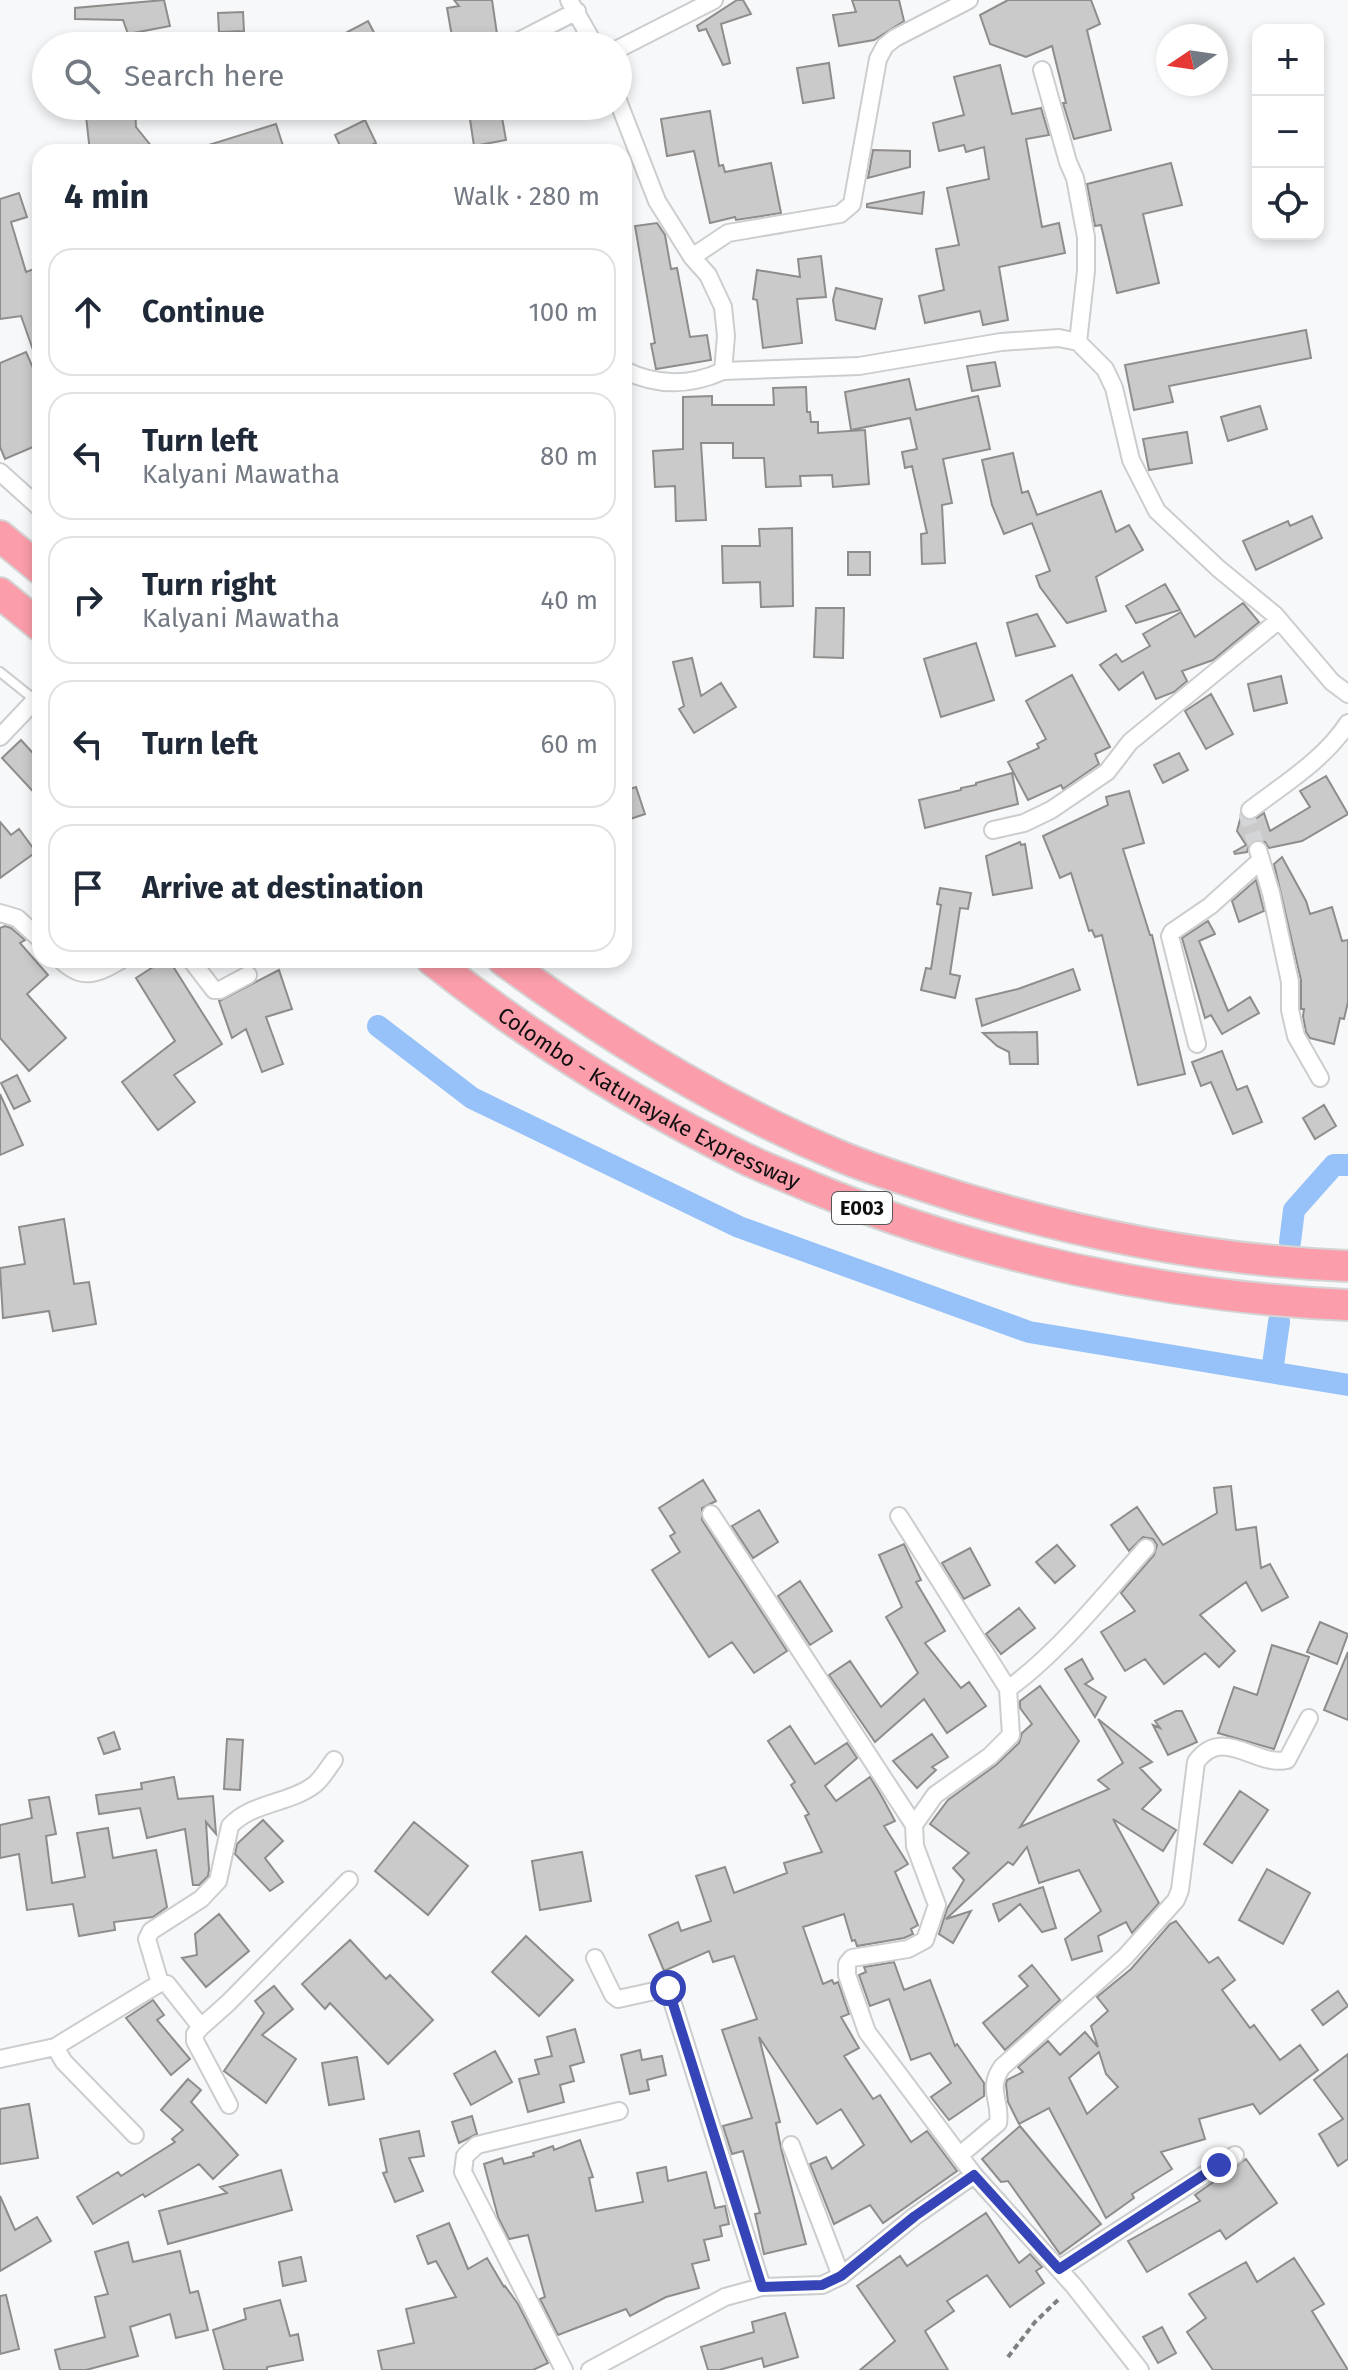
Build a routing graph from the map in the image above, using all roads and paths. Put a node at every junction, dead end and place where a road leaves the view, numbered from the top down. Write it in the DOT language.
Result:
graph roads {
  1 [pos="714,0"];
  2 [pos="969,0"];
  3 [pos="573,6"];
  4 [pos="531,32"];
  5 [pos="587,32"];
  6 [pos="632,42"];
  7 [pos="1042,70"];
  8 [pos="625,120"];
  9 [pos="692,257"];
  10 [pos="1078,342"];
  11 [pos="723,371"];
  12 [pos="632,374"];
  13 [pos="0,472"];
  14 [pos="32,501"];
  15 [pos="0,536"];
  16 [pos="32,562"];
  17 [pos="0,593"];
  18 [pos="32,619"];
  19 [pos="1278,621"];
  20 [pos="0,672"];
  21 [pos="32,694"];
  22 [pos="1348,694"];
  23 [pos="32,702"];
  24 [pos="1348,723"];
  25 [pos="0,737"];
  26 [pos="1250,810"];
  27 [pos="993,830"];
  28 [pos="0,913"];
  29 [pos="32,932"];
  30 [pos="75,968"];
  31 [pos="108,968"];
  32 [pos="197,968"];
  33 [pos="443,968"];
  34 [pos="515,968"];
  35 [pos="248,975"];
  36 [pos="1197,1044"];
  37 [pos="1320,1078"];
  38 [pos="1348,1266"];
  39 [pos="1348,1305"];
  40 [pos="711,1514"];
  41 [pos="899,1516"];
  42 [pos="1146,1548"];
  43 [pos="1008,1689"];
  44 [pos="1309,1718"];
  45 [pos="334,1760"];
  46 [pos="914,1825"];
  47 [pos="349,1880"];
  48 [pos="595,1958"];
  49 [pos="160,1983"];
  50 [pos="201,2027"];
  51 [pos="55,2047"];
  52 [pos="0,2059"];
  53 [pos="229,2105"];
  54 [pos="619,2111"];
  55 [pos="135,2135"];
  56 [pos="791,2145"];
  57 [pos="960,2155"];
  58 [pos="1235,2155"];
  59 [pos="974,2175"];
  60 [pos="1059,2269"];
  61 [pos="841,2276"];
  62 [pos="1074,2286"];
  63 [pos="762,2287"];
  64 [pos="1008,2357"];
  65 [pos="564,2370"];
  66 [pos="590,2370"];
  67 [pos="1140,2370"];
  1 -- 6 [label="street"];
  2 -- 9 [label="street"];
  3 -- 4 [label="street"];
  3 -- 5 [label="street"];
  7 -- 10 [label="street"];
  8 -- 9 [label="street"];
  9 -- 11 [label="street"];
  10 -- 11 [label="street"];
  10 -- 19 [label="street"];
  11 -- 12 [label="street"];
  13 -- 14 [label="street"];
  15 -- 16 [label="highway"];
  17 -- 18 [label="highway"];
  19 -- 22 [label="street"];
  19 -- 27 [label="street"];
  20 -- 21 [label="lane"];
  23 -- 25 [label="street"];
  24 -- 26 [label="street"];
  28 -- 29 [label="street"];
  30 -- 31 [label="street"];
  32 -- 35 [label="street"];
  33 -- 39 [label="highway, Colombo - Katunayake Expressway / E003"];
  34 -- 38 [label="highway, Colombo - Katunayake Expressway / E003"];
  36 -- 37 [label="street"];
  40 -- 46 [label="street"];
  41 -- 43 [label="street"];
  42 -- 43 [label="street"];
  43 -- 46 [label="street"];
  44 -- 57 [label="street"];
  45 -- 49 [label="street"];
  46 -- 57 [label="street"];
  47 -- 50 [label="street"];
  48 -- 63 [label="street"];
  49 -- 50 [label="street"];
  49 -- 51 [label="street"];
  50 -- 53 [label="street"];
  51 -- 52 [label="street"];
  51 -- 55 [label="street"];
  54 -- 65 [label="street"];
  56 -- 61 [label="street"];
  57 -- 59 [label="street"];
  58 -- 60 [label="street"];
  59 -- 60 [label="street"];
  59 -- 61 [label="street"];
  60 -- 62 [label="street"];
  61 -- 63 [label="street"];
  62 -- 64 [label="path"];
  62 -- 67 [label="street"];
  63 -- 66 [label="street"];
}
